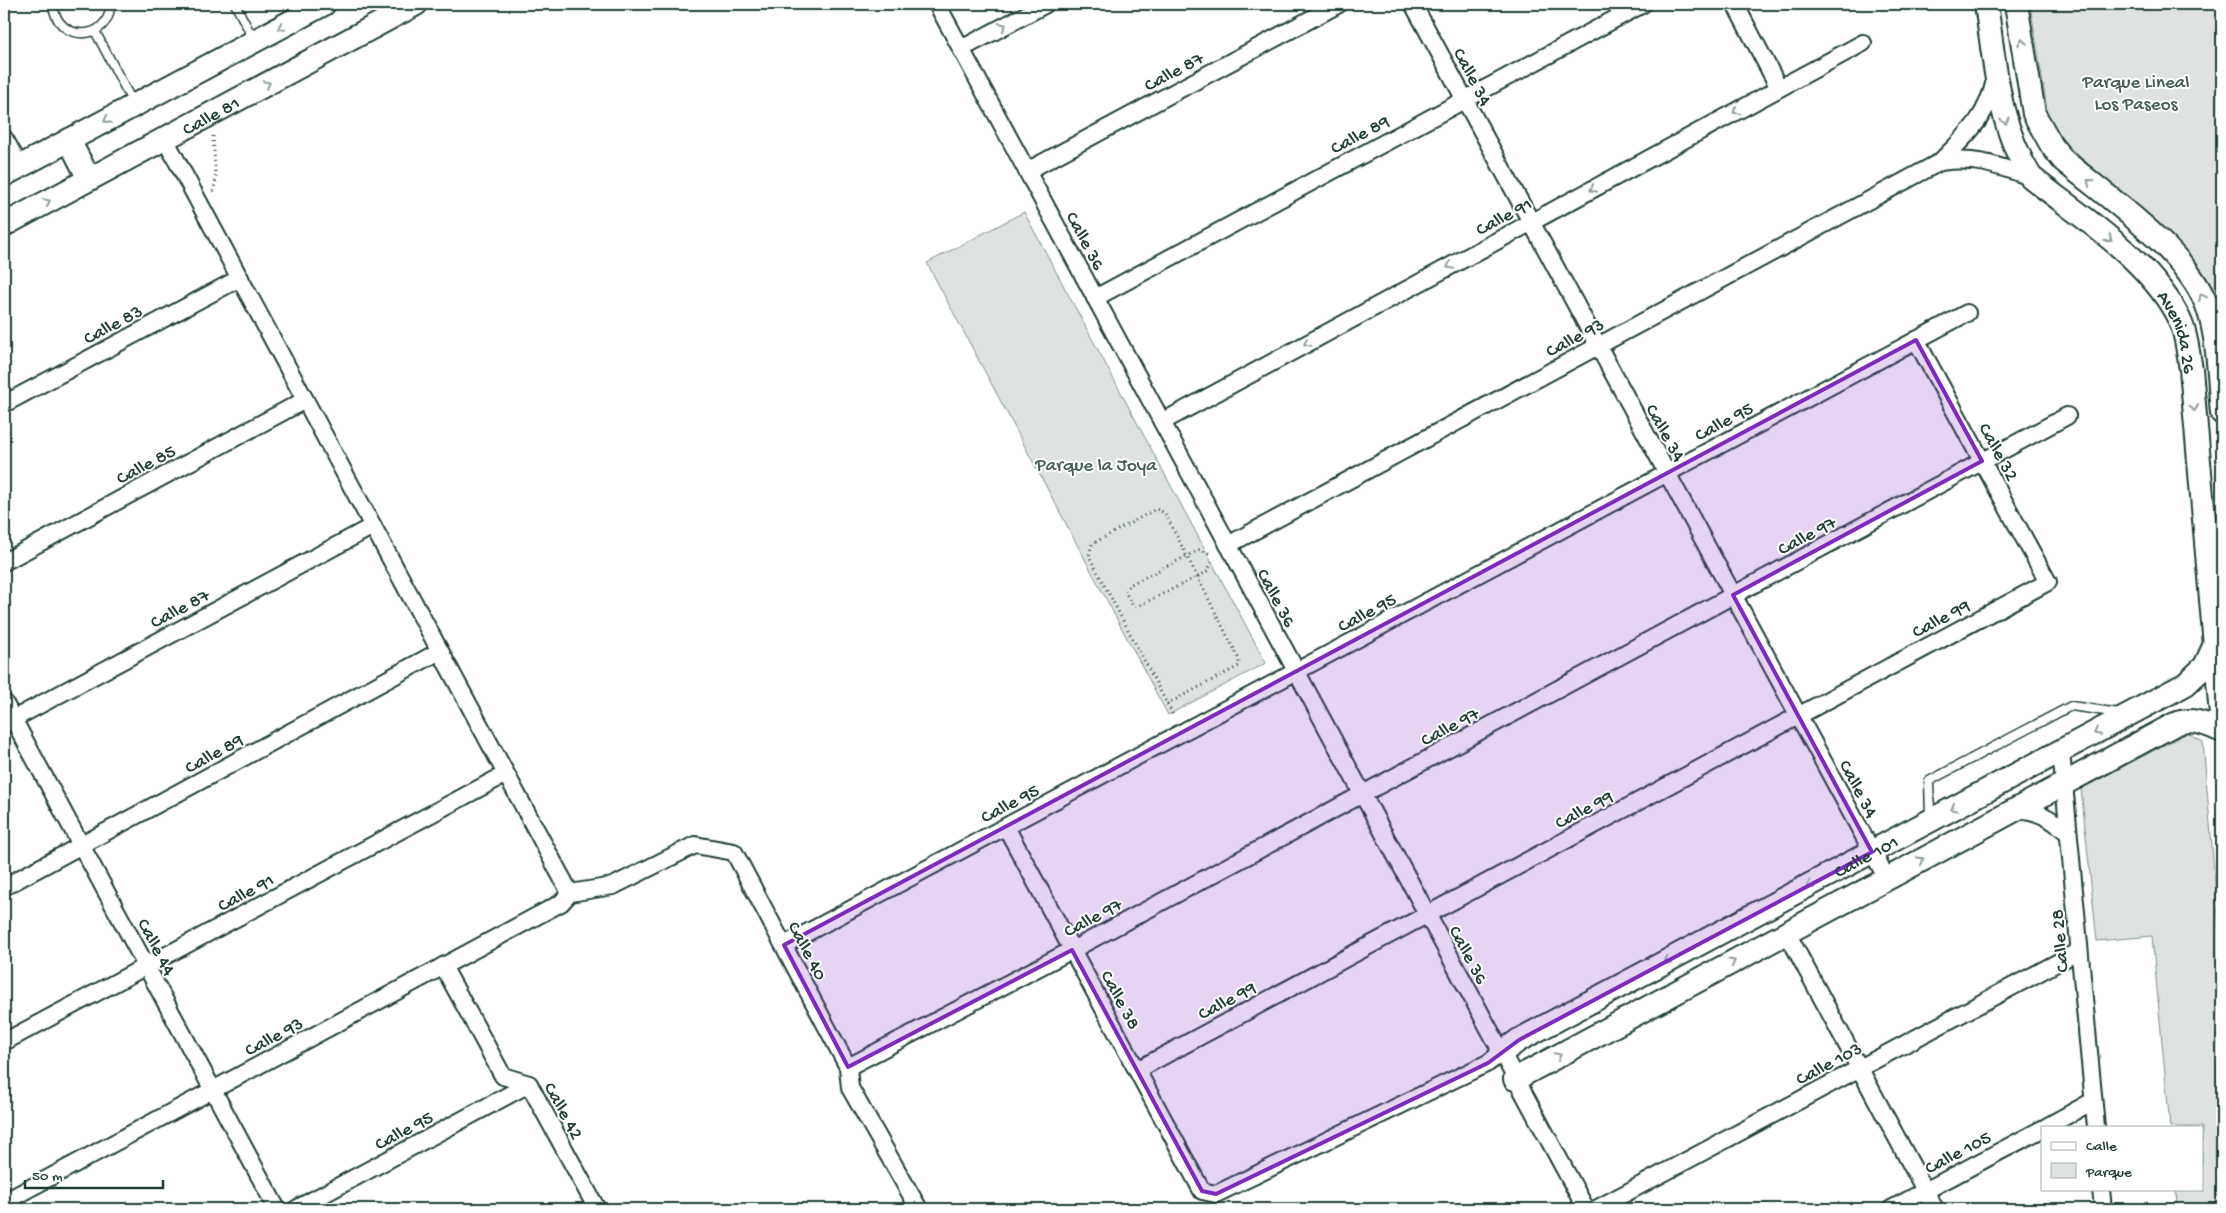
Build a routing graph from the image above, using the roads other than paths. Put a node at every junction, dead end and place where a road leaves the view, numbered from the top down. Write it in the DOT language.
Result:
graph roads {
  1 [pos="53,4"];
  2 [pos="110,4"];
  3 [pos="236,4"];
  4 [pos="324,4"];
  5 [pos="416,4"];
  6 [pos="937,4"];
  7 [pos="1046,4"];
  8 [pos="1339,4"];
  9 [pos="1413,4"];
  10 [pos="1643,4"];
  11 [pos="1735,4"];
  12 [pos="1986,4"];
  13 [pos="2016,4"];
  14 [pos="95,31"];
  15 [pos="255,41"];
  16 [pos="1863,43"];
  17 [pos="961,49"];
  18 [pos="1996,74"];
  19 [pos="1779,88"];
  20 [pos="1464,99"];
  21 [pos="134,105"];
  22 [pos="4,138"];
  23 [pos="165,139"];
  24 [pos="69,140"];
  25 [pos="1940,162"];
  26 [pos="12,171"];
  27 [pos="1027,172"];
  28 [pos="2031,177"];
  29 [pos="89,179"];
  30 [pos="1531,222"];
  31 [pos="4,225"];
  32 [pos="240,278"];
  33 [pos="1095,298"];
  34 [pos="1967,313"];
  35 [pos="1916,340"];
  36 [pos="1598,346"];
  37 [pos="305,400"];
  38 [pos="4,404"];
  39 [pos="2222,413"];
  40 [pos="2067,416"];
  41 [pos="1162,422"];
  42 [pos="1982,461"];
  43 [pos="1667,473"];
  44 [pos="373,526"];
  45 [pos="1228,545"];
  46 [pos="4,562"];
  47 [pos="2048,582"];
  48 [pos="1733,595"];
  49 [pos="2215,644"];
  50 [pos="440,651"];
  51 [pos="1296,672"];
  52 [pos="4,702"];
  53 [pos="2130,714"];
  54 [pos="1798,715"];
  55 [pos="8,721"];
  56 [pos="2222,728"];
  57 [pos="2222,732"];
  58 [pos="2061,751"];
  59 [pos="506,774"];
  60 [pos="2064,783"];
  61 [pos="1362,794"];
  62 [pos="2013,810"];
  63 [pos="1930,820"];
  64 [pos="1006,827"];
  65 [pos="2068,833"];
  66 [pos="81,846"];
  67 [pos="734,852"];
  68 [pos="1872,852"];
  69 [pos="1887,879"];
  70 [pos="4,887"];
  71 [pos="565,898"];
  72 [pos="1427,914"];
  73 [pos="1787,932"];
  74 [pos="784,945"];
  75 [pos="1072,950"];
  76 [pos="2079,951"];
  77 [pos="146,966"];
  78 [pos="443,966"];
  79 [pos="4,1042"];
  80 [pos="1502,1054"];
  81 [pos="848,1067"];
  82 [pos="1860,1068"];
  83 [pos="1137,1070"];
  84 [pos="1515,1079"];
  85 [pos="529,1084"];
  86 [pos="213,1090"];
  87 [pos="2093,1102"];
  88 [pos="2048,1126"];
  89 [pos="2096,1126"];
  90 [pos="2041,1130"];
  91 [pos="2102,1190"];
  92 [pos="1925,1191"];
  93 [pos="4,1202"];
  94 [pos="593,1208"];
  95 [pos="277,1209"];
  96 [pos="296,1209"];
  97 [pos="919,1209"];
  98 [pos="1586,1209"];
  99 [pos="1596,1209"];
  100 [pos="1891,1209"];
  101 [pos="1935,1209"];
  102 [pos="2103,1209"];
  1 -- 14 [label="lane"];
  2 -- 14 [label="lane"];
  3 -- 15 [label="lane"];
  4 -- 15 [label="street, one-way"];
  23 -- 5 [label="street, Calle 81, one-way"];
  6 -- 17 [label="street, Calle 36"];
  17 -- 7 [label="street, one-way"];
  8 -- 27 [label="street, Calle 87"];
  9 -- 20 [label="street, Calle 34"];
  10 -- 20 [label="street, Calle 89"];
  11 -- 19 [label="street"];
  12 -- 18 [label="street, Avenida 26"];
  39 -- 13 [label="street, Avenida 26, one-way"];
  14 -- 21 [label="lane"];
  15 -- 21 [label="street"];
  16 -- 19 [label="street, Calle 91"];
  17 -- 27 [label="street, Calle 36"];
  18 -- 25 [label="street, Calle 93"];
  18 -- 28 [label="street, Avenida 26, one-way"];
  19 -- 30 [label="street, Calle 91, one-way"];
  20 -- 30 [label="street, Calle 34"];
  20 -- 33 [label="street, Calle 89"];
  21 -- 24 [label="street, one-way"];
  22 -- 26 [label="street"];
  23 -- 29 [label="street, Calle 81"];
  23 -- 32 [label="street"];
  24 -- 26 [label="street"];
  24 -- 29 [label="street"];
  25 -- 28 [label="street, Calle 93"];
  25 -- 36 [label="street, Calle 93"];
  27 -- 33 [label="street, Calle 36"];
  28 -- 49 [label="street, Avenida 26, one-way"];
  31 -- 29 [label="street, Calle 81, one-way"];
  30 -- 36 [label="street, Calle 34"];
  30 -- 41 [label="street, Calle 91, one-way"];
  32 -- 37 [label="street"];
  32 -- 38 [label="street, Calle 83"];
  33 -- 41 [label="street, Calle 36"];
  34 -- 35 [label="street, Calle 95"];
  35 -- 42 [label="street, Calle 32"];
  35 -- 43 [label="street, Calle 95"];
  36 -- 43 [label="street, Calle 34"];
  36 -- 45 [label="street, Calle 93"];
  37 -- 44 [label="street"];
  37 -- 46 [label="street, Calle 85"];
  40 -- 42 [label="street, Calle 97"];
  41 -- 45 [label="street, Calle 36"];
  42 -- 47 [label="street, Calle 32"];
  42 -- 48 [label="street, Calle 97"];
  43 -- 48 [label="street, Calle 34"];
  43 -- 51 [label="street, Calle 95"];
  44 -- 50 [label="street"];
  44 -- 55 [label="street, Calle 87"];
  45 -- 51 [label="street, Calle 36"];
  47 -- 54 [label="street, Calle 99"];
  48 -- 54 [label="street, Calle 34"];
  48 -- 61 [label="street, Calle 97"];
  49 -- 53 [label="street, Calle 101"];
  49 -- 56 [label="street, Avenida 26"];
  50 -- 59 [label="street"];
  50 -- 66 [label="street, Calle 89"];
  51 -- 61 [label="street, Calle 36"];
  51 -- 64 [label="street, Calle 95"];
  52 -- 55 [label="street, Calle 44"];
  53 -- 58 [label="street, Calle 101, one-way"];
  53 -- 63 [label="lane"];
  54 -- 68 [label="street, Calle 34"];
  54 -- 72 [label="street, Calle 99"];
  55 -- 66 [label="street, Calle 44"];
  57 -- 60 [label="street, Calle 101"];
  58 -- 60 [label="street, Calle 28"];
  58 -- 63 [label="street, Calle 101, one-way"];
  59 -- 71 [label="street"];
  59 -- 77 [label="street, Calle 91"];
  60 -- 62 [label="street, Calle 101"];
  60 -- 65 [label="street, Calle 28"];
  61 -- 72 [label="street, Calle 36"];
  61 -- 75 [label="street, Calle 97"];
  62 -- 65 [label="street"];
  69 -- 62 [label="street, Calle 101, one-way"];
  63 -- 68 [label="street, Calle 101"];
  64 -- 74 [label="street, Calle 95"];
  64 -- 75 [label="street, Calle 38"];
  65 -- 76 [label="street, Calle 28"];
  66 -- 70 [label="street, Calle 89"];
  66 -- 77 [label="street, Calle 44"];
  67 -- 71 [label="street, Calle 93"];
  67 -- 74 [label="street, Calle 40"];
  68 -- 69 [label="street, Calle 34"];
  68 -- 80 [label="street, Calle 101, one-way"];
  69 -- 73 [label="street, Calle 101"];
  71 -- 78 [label="street, Calle 93"];
  72 -- 80 [label="street, Calle 36"];
  72 -- 83 [label="street, Calle 99"];
  73 -- 82 [label="street"];
  84 -- 73 [label="street, Calle 101, one-way"];
  74 -- 81 [label="street, Calle 40"];
  75 -- 81 [label="street, Calle 97"];
  75 -- 83 [label="street, Calle 38"];
  76 -- 82 [label="street, Calle 103"];
  76 -- 87 [label="street, Calle 28"];
  77 -- 79 [label="street, Calle 91"];
  77 -- 86 [label="street, Calle 44"];
  78 -- 85 [label="street, Calle 42"];
  78 -- 86 [label="street, Calle 93"];
  80 -- 83 [label="street, Calle 38"];
  80 -- 84 [label="street, Calle 36"];
  81 -- 97 [label="street, Calle 40"];
  82 -- 92 [label="street"];
  82 -- 99 [label="street, Calle 103"];
  84 -- 98 [label="street, Calle 36"];
  85 -- 94 [label="street, Calle 42"];
  85 -- 96 [label="street, Calle 95"];
  86 -- 93 [label="street, Calle 93"];
  86 -- 95 [label="street, Calle 44"];
  87 -- 88 [label="street"];
  87 -- 89 [label="street, Calle 28"];
  90 -- 92 [label="street, Calle 105"];
  91 -- 102 [label="street"];
  92 -- 100 [label="street, Calle 105"];
  92 -- 101 [label="street"];
}
